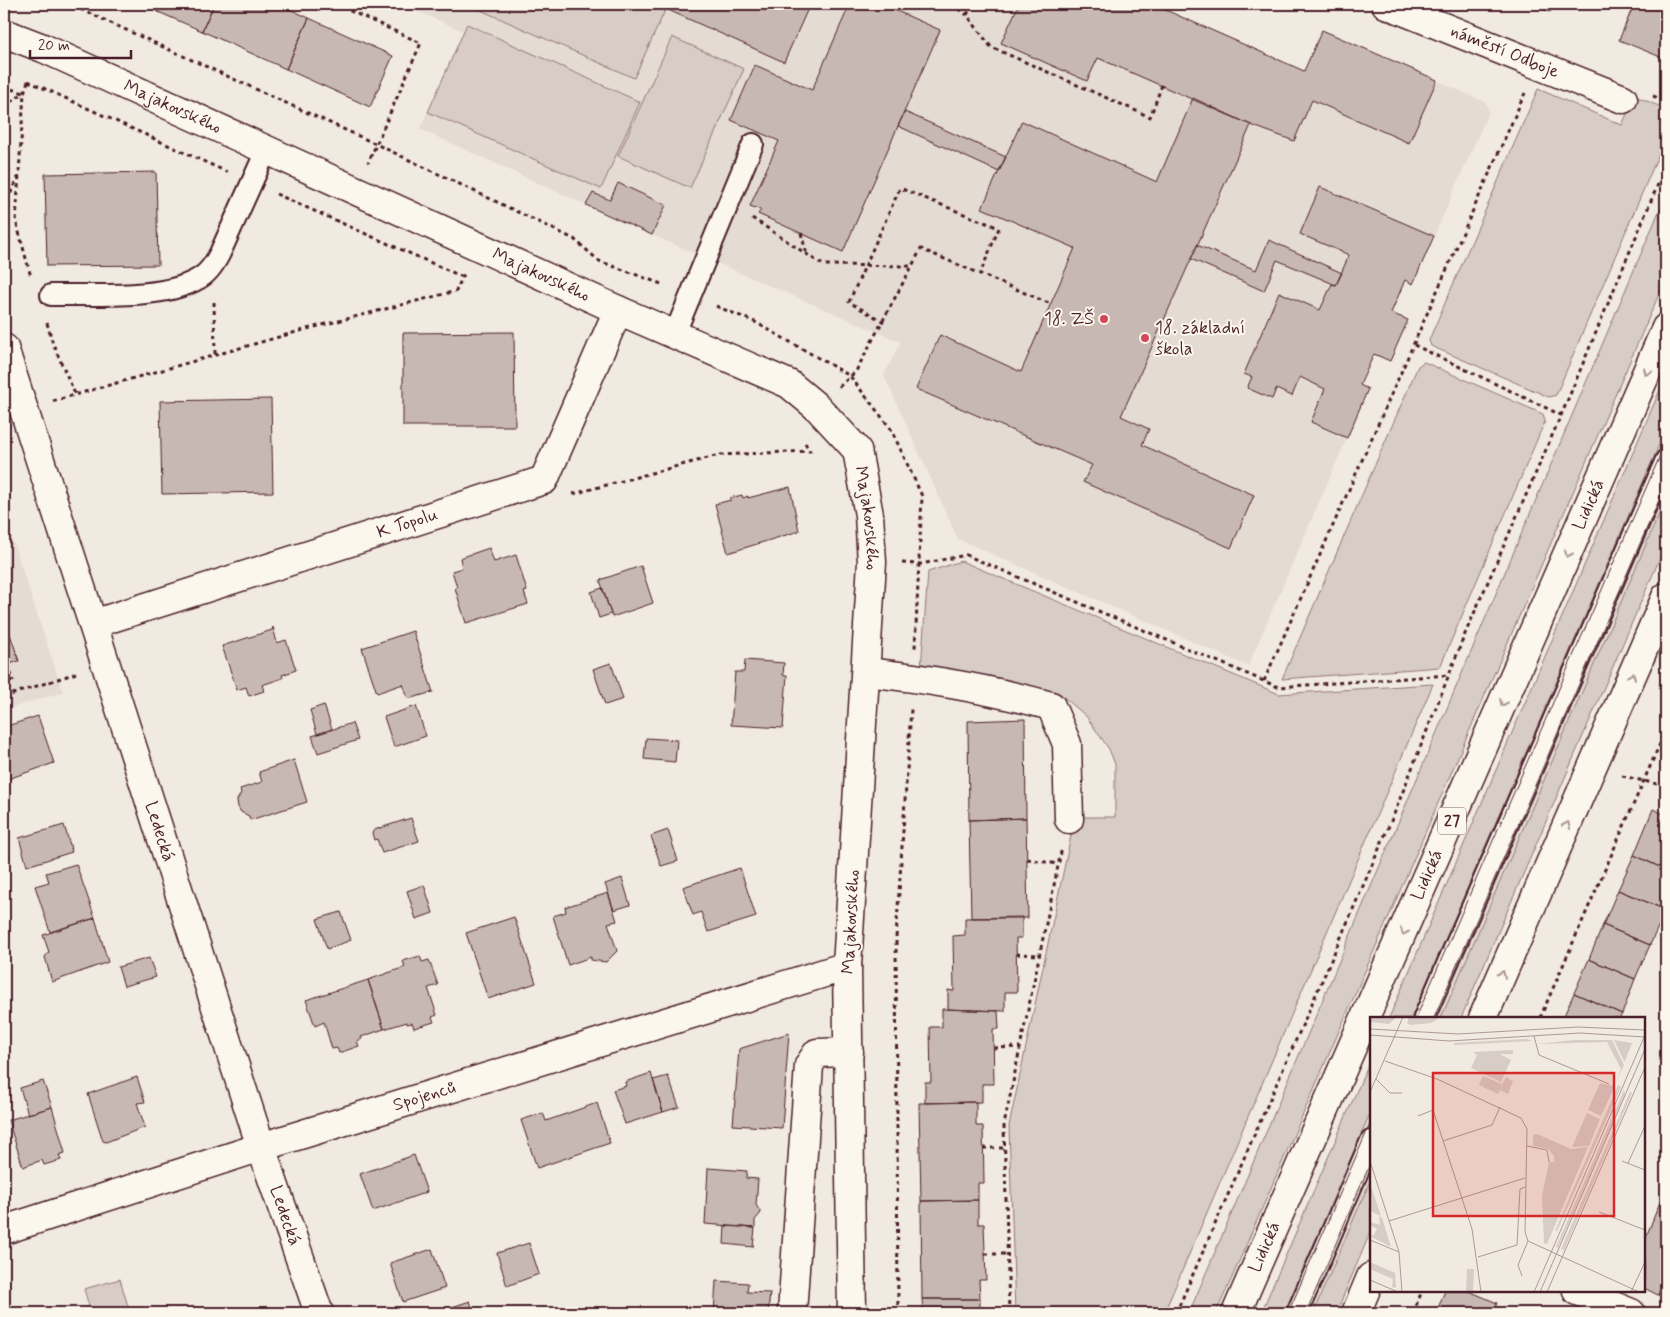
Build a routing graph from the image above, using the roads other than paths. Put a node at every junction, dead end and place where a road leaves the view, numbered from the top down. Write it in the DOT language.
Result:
graph roads {
  1 [pos="1386,4"];
  2 [pos="4,33"];
  3 [pos="1623,99"];
  4 [pos="753,144"];
  5 [pos="266,151"];
  6 [pos="51,294"];
  7 [pos="618,310"];
  8 [pos="1666,328"];
  9 [pos="675,333"];
  10 [pos="4,348"];
  11 [pos="1666,460"];
  12 [pos="1666,597"];
  13 [pos="93,624"];
  14 [pos="866,672"];
  15 [pos="1066,832"];
  16 [pos="848,966"];
  17 [pos="1424,1017"];
  18 [pos="1483,1017"];
  19 [pos="849,1052"];
  20 [pos="1370,1143"];
  21 [pos="261,1147"];
  22 [pos="4,1230"];
  23 [pos="1370,1279"];
  24 [pos="1578,1292"];
  25 [pos="319,1313"];
  26 [pos="792,1313"];
  27 [pos="852,1313"];
  28 [pos="1236,1313"];
  29 [pos="1297,1313"];
  30 [pos="1356,1313"];
  31 [pos="1631,1313"];
  1 -- 3 [label="street, náměstí Odboje"];
  2 -- 5 [label="street, Majakovského"];
  4 -- 9 [label="lane"];
  5 -- 6 [label="lane"];
  5 -- 7 [label="street, Majakovského"];
  7 -- 9 [label="street, Majakovského"];
  7 -- 13 [label="street, K Topolu"];
  8 -- 28 [label="street, Lidická / 27, one-way"];
  9 -- 14 [label="street, Majakovského"];
  10 -- 13 [label="street, Ledecká"];
  11 -- 17 [label="lane"];
  18 -- 12 [label="street, one-way"];
  13 -- 21 [label="street, Ledecká"];
  14 -- 15 [label="street"];
  14 -- 16 [label="street, Majakovského"];
  16 -- 19 [label="street, Majakovského"];
  16 -- 21 [label="street, Spojenců"];
  19 -- 26 [label="street"];
  19 -- 27 [label="street, Majakovského"];
  20 -- 29 [label="lane"];
  21 -- 22 [label="street, Spojenců"];
  21 -- 25 [label="street, Ledecká"];
  23 -- 30 [label="street"];
  24 -- 31 [label="street"];
}
